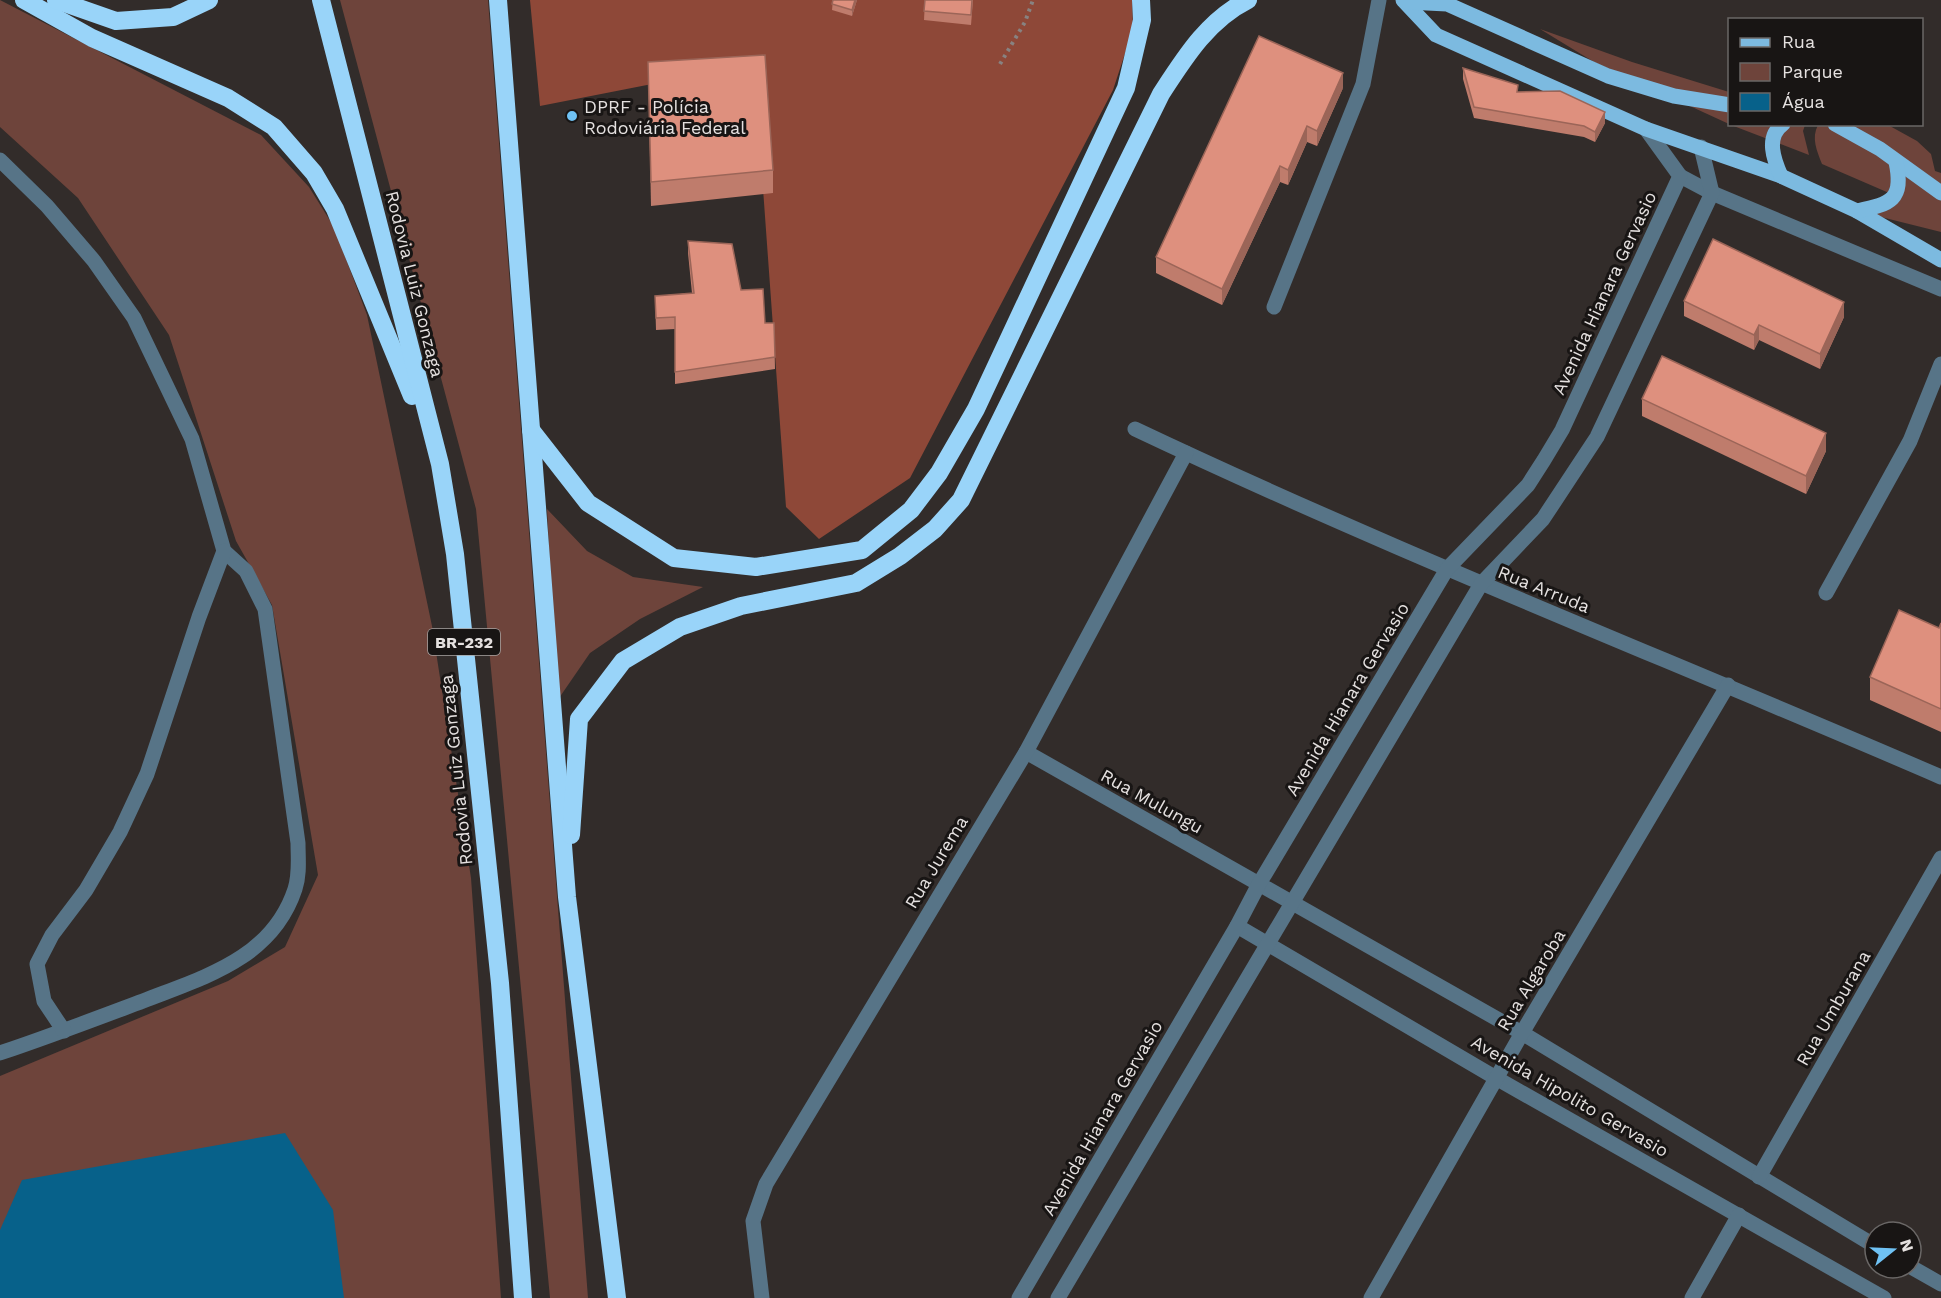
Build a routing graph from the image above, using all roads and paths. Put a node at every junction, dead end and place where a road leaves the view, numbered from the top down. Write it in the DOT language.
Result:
graph roads {
  1 [pos="24,0"];
  2 [pos="56,0"];
  3 [pos="209,0"];
  4 [pos="321,0"];
  5 [pos="498,0"];
  6 [pos="1033,0"];
  7 [pos="1141,0"];
  8 [pos="1248,0"];
  9 [pos="1378,0"];
  10 [pos="1405,1"];
  11 [pos="1446,2"];
  12 [pos="1000,64"];
  13 [pos="1728,105"];
  14 [pos="1782,126"];
  15 [pos="1839,126"];
  16 [pos="1646,129"];
  17 [pos="1701,147"];
  18 [pos="0,160"];
  19 [pos="1896,162"];
  20 [pos="1680,176"];
  21 [pos="1781,176"];
  22 [pos="1712,193"];
  23 [pos="1941,193"];
  24 [pos="1857,211"];
  25 [pos="1940,260"];
  26 [pos="1941,289"];
  27 [pos="1274,307"];
  28 [pos="1941,364"];
  29 [pos="1135,429"];
  30 [pos="531,430"];
  31 [pos="1186,453"];
  32 [pos="440,464"];
  33 [pos="224,551"];
  34 [pos="1448,568"];
  35 [pos="1481,584"];
  36 [pos="1826,593"];
  37 [pos="1728,685"];
  38 [pos="1026,752"];
  39 [pos="1941,777"];
  40 [pos="1941,858"];
  41 [pos="1258,884"];
  42 [pos="567,897"];
  43 [pos="1294,904"];
  44 [pos="1237,926"];
  45 [pos="1269,944"];
  46 [pos="64,1031"];
  47 [pos="1522,1033"];
  48 [pos="0,1053"];
  49 [pos="1496,1078"];
  50 [pos="1759,1177"];
  51 [pos="1739,1215"];
  52 [pos="1863,1238"];
  53 [pos="1923,1274"];
  54 [pos="1941,1284"];
  55 [pos="524,1298"];
  56 [pos="617,1298"];
  57 [pos="762,1298"];
  58 [pos="1019,1298"];
  59 [pos="1058,1298"];
  60 [pos="1371,1298"];
  61 [pos="1692,1298"];
  62 [pos="1884,1298"];
  1 -- 32 [label="highway"];
  2 -- 3 [label="highway"];
  4 -- 32 [label="highway, Rodovia Luiz Gonzaga / BR-232"];
  5 -- 30 [label="highway"];
  6 -- 12 [label="path"];
  7 -- 30 [label="highway"];
  8 -- 42 [label="highway"];
  9 -- 27 [label="street"];
  10 -- 11 [label="main road"];
  10 -- 16 [label="main road"];
  11 -- 13 [label="main road"];
  14 -- 21 [label="main road"];
  15 -- 19 [label="main road"];
  16 -- 17 [label="main road"];
  16 -- 20 [label="street"];
  17 -- 21 [label="main road"];
  17 -- 22 [label="street"];
  18 -- 33 [label="street"];
  19 -- 23 [label="main road"];
  19 -- 24 [label="main road"];
  20 -- 22 [label="street"];
  20 -- 34 [label="street, Avenida Hianara Gervasio"];
  21 -- 24 [label="main road"];
  22 -- 26 [label="street"];
  22 -- 35 [label="street"];
  24 -- 25 [label="main road"];
  28 -- 36 [label="street"];
  29 -- 31 [label="street, Rua Arruda"];
  30 -- 42 [label="highway"];
  31 -- 34 [label="street, Rua Arruda"];
  31 -- 38 [label="street, Rua Jurema"];
  32 -- 55 [label="highway, Rodovia Luiz Gonzaga / BR-232"];
  33 -- 46 [label="street"];
  33 -- 46 [label="street"];
  34 -- 35 [label="street, Rua Arruda"];
  34 -- 41 [label="street, Avenida Hianara Gervasio"];
  35 -- 37 [label="street, Rua Arruda"];
  35 -- 43 [label="street"];
  37 -- 39 [label="street, Rua Arruda"];
  37 -- 47 [label="street, Rua Algaroba"];
  38 -- 41 [label="street, Rua Mulungu"];
  38 -- 57 [label="street, Rua Jurema"];
  40 -- 50 [label="street, Rua Umburana"];
  41 -- 43 [label="street, Rua Mulungu"];
  41 -- 44 [label="street, Avenida Hianara Gervasio"];
  42 -- 56 [label="highway"];
  43 -- 45 [label="street"];
  43 -- 47 [label="street, Rua Mulungu"];
  44 -- 45 [label="street, Avenida Hipolito Gervasio"];
  44 -- 58 [label="street, Avenida Hianara Gervasio"];
  45 -- 49 [label="street, Avenida Hipolito Gervasio"];
  45 -- 59 [label="street"];
  46 -- 48 [label="street"];
  47 -- 49 [label="street, Rua Algaroba"];
  47 -- 50 [label="street, Rua Mulungu"];
  49 -- 51 [label="street, Avenida Hipolito Gervasio"];
  49 -- 60 [label="street, Rua Algaroba"];
  50 -- 52 [label="street, Rua Mulungu"];
  51 -- 61 [label="street"];
  51 -- 62 [label="street, Avenida Hipolito Gervasio"];
  53 -- 54 [label="street"];
}
